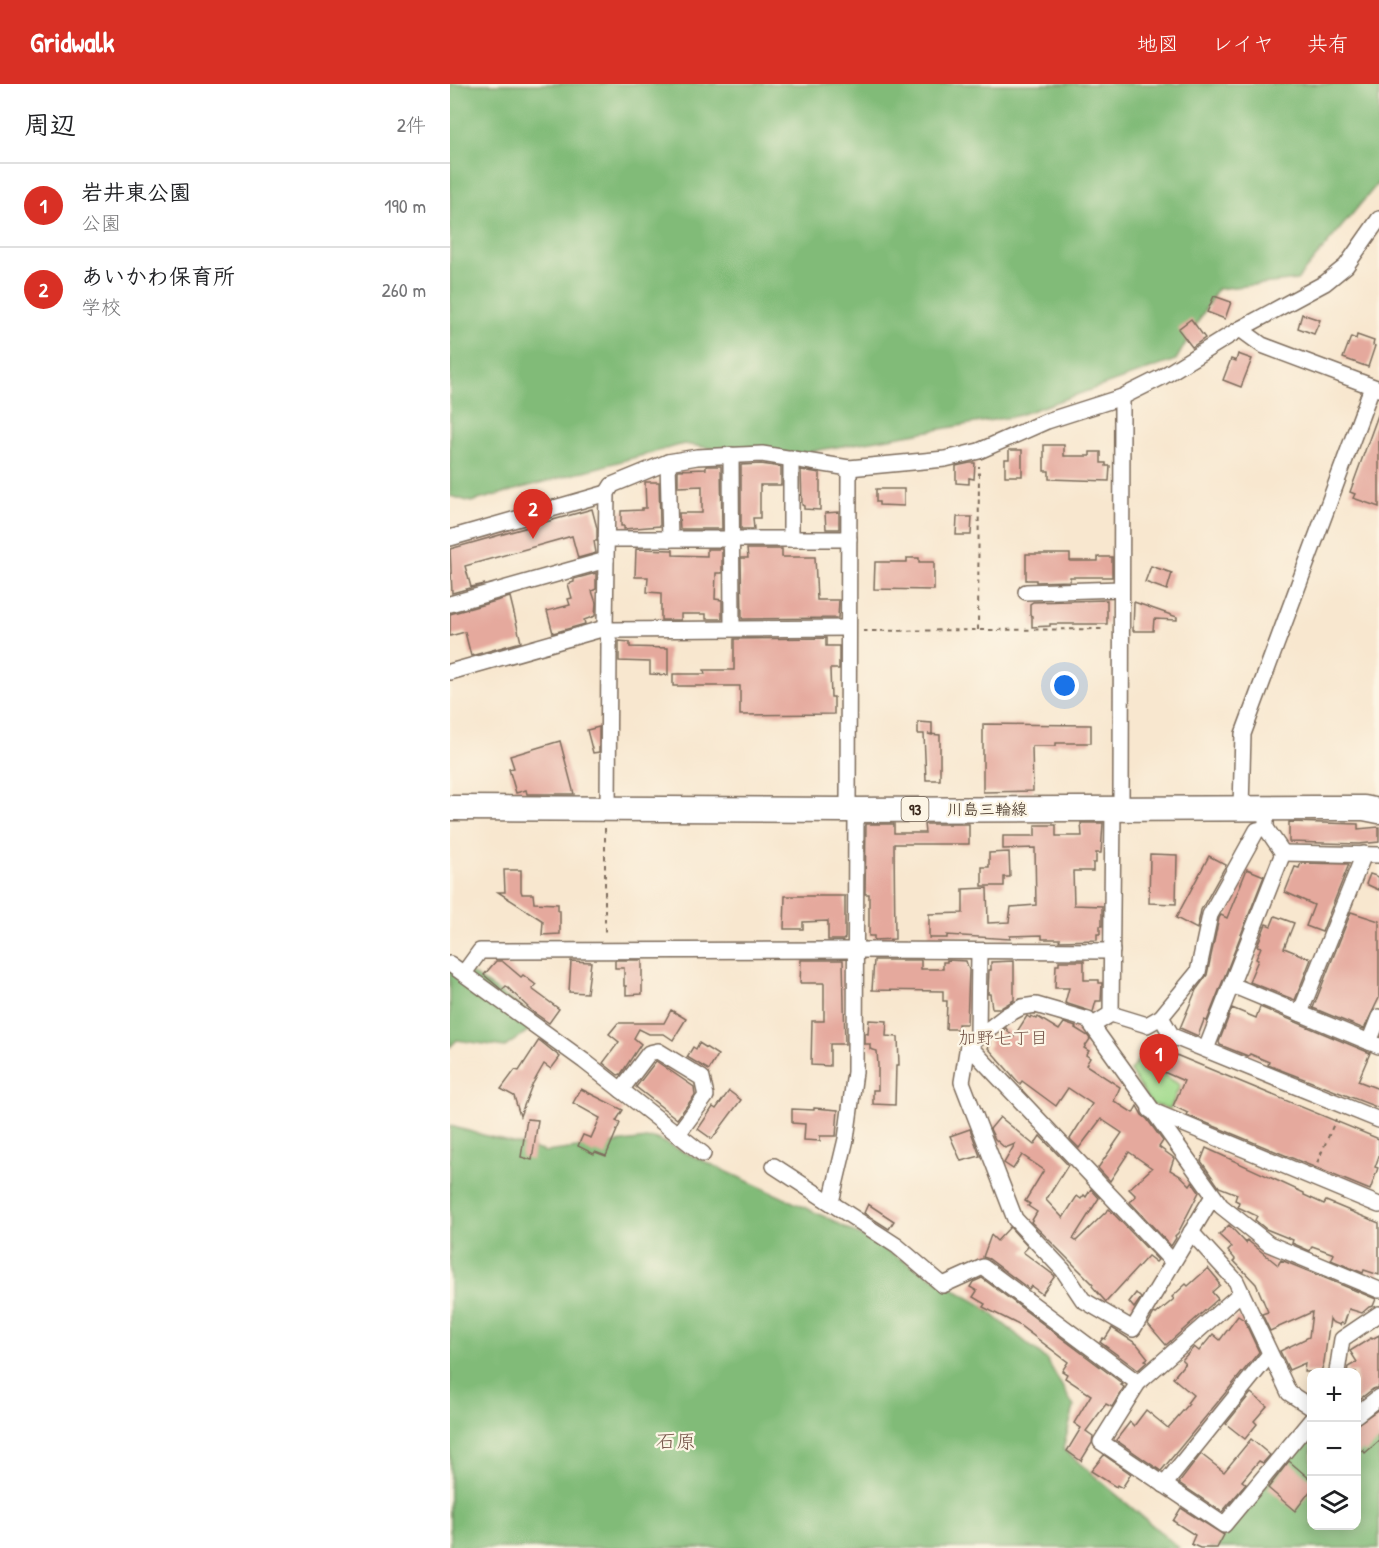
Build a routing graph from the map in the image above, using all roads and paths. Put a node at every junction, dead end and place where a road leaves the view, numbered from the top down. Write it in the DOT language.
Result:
graph roads {
  1 [pos="1379,219"];
  2 [pos="1240,329"];
  3 [pos="1376,388"];
  4 [pos="1122,397"];
  5 [pos="979,451"];
  6 [pos="731,455"];
  7 [pos="791,458"];
  8 [pos="668,462"];
  9 [pos="849,468"];
  10 [pos="607,493"];
  11 [pos="450,538"];
  12 [pos="670,539"];
  13 [pos="732,539"];
  14 [pos="791,539"];
  15 [pos="849,539"];
  16 [pos="606,540"];
  17 [pos="606,560"];
  18 [pos="1121,589"];
  19 [pos="1026,592"];
  20 [pos="450,604"];
  21 [pos="605,628"];
  22 [pos="732,628"];
  23 [pos="1121,629"];
  24 [pos="848,630"];
  25 [pos="978,630"];
  26 [pos="450,672"];
  27 [pos="450,808"];
  28 [pos="1241,808"];
  29 [pos="1117,809"];
  30 [pos="607,810"];
  31 [pos="852,810"];
  32 [pos="1379,811"];
  33 [pos="1266,819"];
  34 [pos="1283,853"];
  35 [pos="1372,855"];
  36 [pos="857,950"];
  37 [pos="606,951"];
  38 [pos="979,951"];
  39 [pos="1112,951"];
  40 [pos="450,964"];
  41 [pos="464,973"];
  42 [pos="1232,985"];
  43 [pos="1300,1013"];
  44 [pos="1111,1014"];
  45 [pos="1161,1017"];
  46 [pos="1379,1017"];
  47 [pos="1093,1025"];
  48 [pos="973,1041"];
  49 [pos="1374,1044"];
  50 [pos="1206,1049"];
  51 [pos="621,1090"];
  52 [pos="1342,1105"];
  53 [pos="1150,1110"];
  54 [pos="1379,1120"];
  55 [pos="678,1134"];
  56 [pos="703,1154"];
  57 [pos="774,1166"];
  58 [pos="1311,1177"];
  59 [pos="1213,1196"];
  60 [pos="831,1202"];
  61 [pos="1379,1205"];
  62 [pos="1191,1232"];
  63 [pos="1173,1262"];
  64 [pos="1379,1290"];
  65 [pos="1241,1293"];
  66 [pos="1379,1314"];
  67 [pos="1270,1354"];
  68 [pos="1338,1368"];
  69 [pos="1138,1383"];
  70 [pos="1379,1397"];
  71 [pos="1307,1405"];
  72 [pos="1361,1411"];
  73 [pos="1309,1422"];
  74 [pos="1164,1485"];
  1 -- 2 [label="street"];
  2 -- 3 [label="street"];
  2 -- 4 [label="street"];
  3 -- 28 [label="street"];
  4 -- 5 [label="street"];
  4 -- 18 [label="street"];
  5 -- 9 [label="street"];
  5 -- 25 [label="path"];
  6 -- 7 [label="street"];
  6 -- 8 [label="street"];
  6 -- 13 [label="street"];
  7 -- 9 [label="street"];
  7 -- 14 [label="street"];
  8 -- 10 [label="street"];
  8 -- 12 [label="street"];
  9 -- 15 [label="street"];
  10 -- 11 [label="street"];
  10 -- 16 [label="street"];
  12 -- 13 [label="street"];
  12 -- 16 [label="street"];
  13 -- 14 [label="street"];
  13 -- 22 [label="street"];
  14 -- 15 [label="street"];
  15 -- 24 [label="street"];
  16 -- 17 [label="street"];
  17 -- 20 [label="street"];
  17 -- 21 [label="street"];
  18 -- 19 [label="street"];
  18 -- 23 [label="street"];
  21 -- 22 [label="street"];
  21 -- 26 [label="street"];
  21 -- 30 [label="street"];
  22 -- 24 [label="street"];
  23 -- 25 [label="path"];
  23 -- 29 [label="street"];
  24 -- 25 [label="path"];
  24 -- 31 [label="street"];
  27 -- 30 [label="main road, 川島三輪線 / 93"];
  28 -- 29 [label="main road, 川島三輪線 / 93"];
  28 -- 33 [label="main road, 川島三輪線 / 93"];
  29 -- 31 [label="main road, 川島三輪線 / 93"];
  29 -- 39 [label="street"];
  30 -- 31 [label="main road, 川島三輪線 / 93"];
  30 -- 37 [label="path"];
  31 -- 36 [label="street"];
  32 -- 33 [label="main road, 川島三輪線 / 93"];
  33 -- 34 [label="street"];
  33 -- 45 [label="street"];
  34 -- 35 [label="street"];
  34 -- 42 [label="street"];
  35 -- 43 [label="street"];
  36 -- 37 [label="street"];
  36 -- 38 [label="street"];
  36 -- 60 [label="street"];
  37 -- 41 [label="street"];
  38 -- 39 [label="street"];
  38 -- 48 [label="street"];
  39 -- 44 [label="street"];
  40 -- 41 [label="street"];
  41 -- 51 [label="street"];
  42 -- 43 [label="street"];
  42 -- 50 [label="street"];
  43 -- 49 [label="street"];
  44 -- 45 [label="street"];
  44 -- 47 [label="street"];
  45 -- 50 [label="street"];
  46 -- 49 [label="street"];
  47 -- 48 [label="street"];
  47 -- 53 [label="street"];
  48 -- 63 [label="street"];
  48 -- 63 [label="street"];
  50 -- 52 [label="street"];
  51 -- 55 [label="street"];
  51 -- 55 [label="street"];
  52 -- 54 [label="street"];
  52 -- 58 [label="path"];
  53 -- 58 [label="street"];
  53 -- 59 [label="street"];
  55 -- 56 [label="street"];
  57 -- 60 [label="street"];
  58 -- 61 [label="street"];
  59 -- 62 [label="street"];
  59 -- 64 [label="street"];
  60 -- 69 [label="street"];
  62 -- 63 [label="street"];
  62 -- 65 [label="street"];
  65 -- 67 [label="street"];
  65 -- 69 [label="street"];
  66 -- 68 [label="street"];
  67 -- 71 [label="street"];
  67 -- 74 [label="street"];
  69 -- 74 [label="street"];
  70 -- 72 [label="street"];
  73 -- 74 [label="street"];
}
